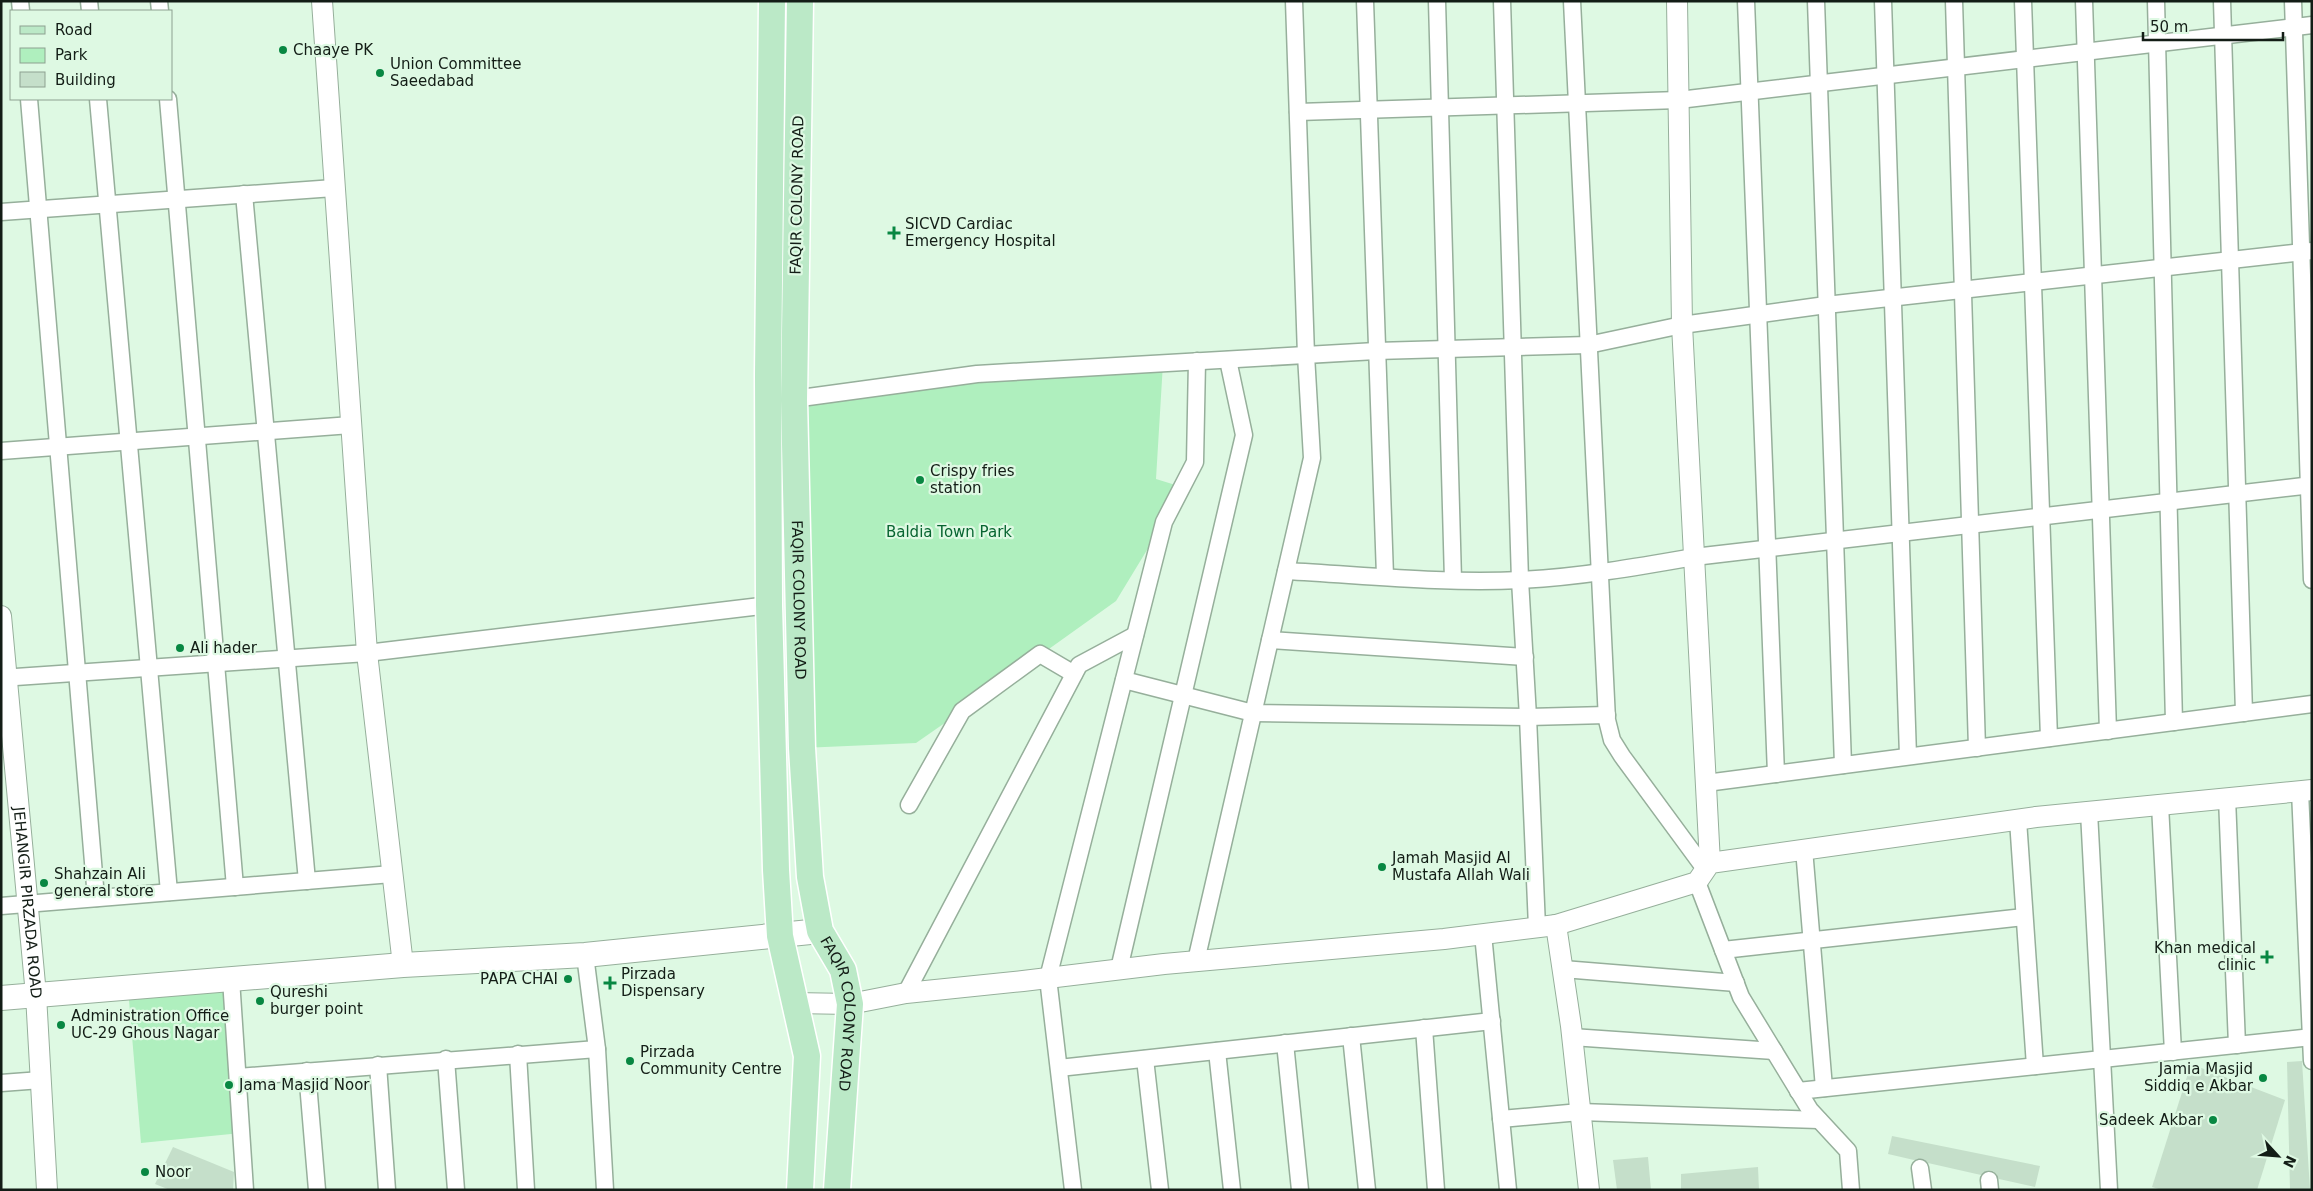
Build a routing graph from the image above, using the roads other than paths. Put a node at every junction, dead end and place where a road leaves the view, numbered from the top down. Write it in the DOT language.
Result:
graph roads {
  1 [pos="322,1"];
  2 [pos="772,1"];
  3 [pos="800,1"];
  4 [pos="1294,1"];
  5 [pos="1365,1"];
  6 [pos="1437,1"];
  7 [pos="1502,1"];
  8 [pos="1572,1"];
  9 [pos="1677,1"];
  10 [pos="1746,1"];
  11 [pos="1816,1"];
  12 [pos="1883,1"];
  13 [pos="1954,1"];
  14 [pos="2023,1"];
  15 [pos="2084,1"];
  16 [pos="2156,1"];
  17 [pos="2222,1"];
  18 [pos="2293,1"];
  19 [pos="2312,25"];
  20 [pos="2294,27"];
  21 [pos="2223,35"];
  22 [pos="2157,43"];
  23 [pos="2086,52"];
  24 [pos="2025,59"];
  25 [pos="1956,67"];
  26 [pos="1886,75"];
  27 [pos="1819,84"];
  28 [pos="1750,92"];
  29 [pos="29,100"];
  30 [pos="98,100"];
  31 [pos="168,100"];
  32 [pos="1679,100"];
  33 [pos="1577,104"];
  34 [pos="1504,106"];
  35 [pos="1440,108"];
  36 [pos="1369,110"];
  37 [pos="1298,112"];
  38 [pos="334,188"];
  39 [pos="244,194"];
  40 [pos="176,199"];
  41 [pos="107,204"];
  42 [pos="38,209"];
  43 [pos="1,212"];
  44 [pos="2307,252"];
  45 [pos="2230,260"];
  46 [pos="2162,268"];
  47 [pos="2093,275"];
  48 [pos="2033,282"];
  49 [pos="1963,290"];
  50 [pos="1893,298"];
  51 [pos="1826,305"];
  52 [pos="1758,314"];
  53 [pos="1682,325"];
  54 [pos="1588,344"];
  55 [pos="1511,347"];
  56 [pos="1447,349"];
  57 [pos="1376,351"];
  58 [pos="1306,355"];
  59 [pos="1228,360"];
  60 [pos="1197,361"];
  61 [pos="768,400"];
  62 [pos="794,400"];
  63 [pos="351,425"];
  64 [pos="266,431"];
  65 [pos="196,436"];
  66 [pos="128,441"];
  67 [pos="58,447"];
  68 [pos="1,451"];
  69 [pos="2311,486"];
  70 [pos="2237,494"];
  71 [pos="2168,502"];
  72 [pos="2101,510"];
  73 [pos="2042,517"];
  74 [pos="1970,525"];
  75 [pos="1901,533"];
  76 [pos="1835,541"];
  77 [pos="1768,549"];
  78 [pos="1694,557"];
  79 [pos="1286,571"];
  80 [pos="1599,574"];
  81 [pos="1386,576"];
  82 [pos="1453,580"];
  83 [pos="1520,580"];
  84 [pos="2312,580"];
  85 [pos="769,605"];
  86 [pos="1,616"];
  87 [pos="1135,635"];
  88 [pos="1270,640"];
  89 [pos="367,652"];
  90 [pos="1525,657"];
  91 [pos="287,658"];
  92 [pos="216,663"];
  93 [pos="148,668"];
  94 [pos="77,673"];
  95 [pos="1074,674"];
  96 [pos="4,678"];
  97 [pos="1124,680"];
  98 [pos="1184,695"];
  99 [pos="2312,704"];
  100 [pos="1253,713"];
  101 [pos="2244,713"];
  102 [pos="1607,715"];
  103 [pos="1528,717"];
  104 [pos="2174,722"];
  105 [pos="2108,731"];
  106 [pos="2049,738"];
  107 [pos="1977,748"];
  108 [pos="1908,756"];
  109 [pos="1843,765"];
  110 [pos="1776,774"];
  111 [pos="1706,783"];
  112 [pos="2306,791"];
  113 [pos="2227,798"];
  114 [pos="2160,805"];
  115 [pos="909,806"];
  116 [pos="2089,812"];
  117 [pos="2018,820"];
  118 [pos="1804,849"];
  119 [pos="1704,871"];
  120 [pos="392,874"];
  121 [pos="307,881"];
  122 [pos="235,887"];
  123 [pos="168,892"];
  124 [pos="96,898"];
  125 [pos="28,904"];
  126 [pos="1,906"];
  127 [pos="2024,917"];
  128 [pos="1546,926"];
  129 [pos="820,931"];
  130 [pos="1483,934"];
  131 [pos="780,936"];
  132 [pos="1812,940"];
  133 [pos="1723,950"];
  134 [pos="585,955"];
  135 [pos="1196,961"];
  136 [pos="403,965"];
  137 [pos="1120,969"];
  138 [pos="1562,969"];
  139 [pos="1048,978"];
  140 [pos="231,979"];
  141 [pos="1736,983"];
  142 [pos="906,993"];
  143 [pos="36,995"];
  144 [pos="1,998"];
  145 [pos="794,1003"];
  146 [pos="850,1004"];
  147 [pos="1492,1021"];
  148 [pos="1424,1028"];
  149 [pos="1351,1036"];
  150 [pos="1572,1037"];
  151 [pos="2311,1037"];
  152 [pos="1285,1043"];
  153 [pos="2237,1045"];
  154 [pos="596,1049"];
  155 [pos="1217,1051"];
  156 [pos="1774,1051"];
  157 [pos="2173,1052"];
  158 [pos="518,1054"];
  159 [pos="446,1059"];
  160 [pos="1145,1059"];
  161 [pos="2102,1059"];
  162 [pos="2312,1061"];
  163 [pos="378,1065"];
  164 [pos="2035,1066"];
  165 [pos="1059,1068"];
  166 [pos="306,1071"];
  167 [pos="238,1077"];
  168 [pos="41,1080"];
  169 [pos="1,1083"];
  170 [pos="1824,1088"];
  171 [pos="1798,1091"];
  172 [pos="1580,1112"];
  173 [pos="1502,1119"];
  174 [pos="1819,1120"];
  175 [pos="1920,1168"];
  176 [pos="47,1190"];
  177 [pos="245,1190"];
  178 [pos="316,1190"];
  179 [pos="387,1190"];
  180 [pos="456,1190"];
  181 [pos="526,1190"];
  182 [pos="605,1190"];
  183 [pos="800,1190"];
  184 [pos="836,1190"];
  185 [pos="1073,1190"];
  186 [pos="1160,1190"];
  187 [pos="1232,1190"];
  188 [pos="1300,1190"];
  189 [pos="1367,1190"];
  190 [pos="1436,1190"];
  191 [pos="1508,1190"];
  192 [pos="1589,1190"];
  193 [pos="1851,1190"];
  194 [pos="1922,1190"];
  195 [pos="2109,1190"];
  1 -- 38 [label="street"];
  2 -- 61 [label="main road, FAQIR COLONY ROAD"];
  3 -- 62 [label="main road, FAQIR COLONY ROAD"];
  4 -- 37 [label="street"];
  5 -- 36 [label="street"];
  6 -- 35 [label="street"];
  7 -- 34 [label="street"];
  8 -- 33 [label="street"];
  9 -- 32 [label="street"];
  10 -- 28 [label="street"];
  11 -- 27 [label="street"];
  12 -- 26 [label="street"];
  13 -- 25 [label="street"];
  14 -- 24 [label="street"];
  15 -- 23 [label="street"];
  16 -- 22 [label="street"];
  17 -- 21 [label="street"];
  18 -- 20 [label="street"];
  19 -- 20 [label="street"];
  20 -- 21 [label="street"];
  20 -- 44 [label="street"];
  21 -- 22 [label="street"];
  21 -- 45 [label="street"];
  22 -- 23 [label="street"];
  22 -- 46 [label="street"];
  23 -- 24 [label="street"];
  23 -- 47 [label="street"];
  24 -- 25 [label="street"];
  24 -- 48 [label="street"];
  25 -- 26 [label="street"];
  25 -- 49 [label="street"];
  26 -- 27 [label="street"];
  26 -- 50 [label="street"];
  27 -- 28 [label="street"];
  27 -- 51 [label="street"];
  28 -- 32 [label="street"];
  28 -- 52 [label="street"];
  29 -- 42 [label="street"];
  30 -- 41 [label="street"];
  31 -- 40 [label="street"];
  32 -- 33 [label="street"];
  32 -- 53 [label="street"];
  33 -- 34 [label="street"];
  33 -- 54 [label="street"];
  34 -- 35 [label="street"];
  34 -- 55 [label="street"];
  35 -- 36 [label="street"];
  35 -- 56 [label="street"];
  36 -- 37 [label="street"];
  36 -- 57 [label="street"];
  37 -- 58 [label="street"];
  38 -- 39 [label="street"];
  38 -- 63 [label="street"];
  39 -- 40 [label="street"];
  39 -- 64 [label="street"];
  40 -- 41 [label="street"];
  40 -- 65 [label="street"];
  41 -- 42 [label="street"];
  41 -- 66 [label="street"];
  42 -- 43 [label="street"];
  42 -- 67 [label="street"];
  44 -- 45 [label="street"];
  44 -- 69 [label="street"];
  45 -- 46 [label="street"];
  45 -- 70 [label="street"];
  46 -- 47 [label="street"];
  46 -- 71 [label="street"];
  47 -- 48 [label="street"];
  47 -- 72 [label="street"];
  48 -- 49 [label="street"];
  48 -- 73 [label="street"];
  49 -- 50 [label="street"];
  49 -- 74 [label="street"];
  50 -- 51 [label="street"];
  50 -- 75 [label="street"];
  51 -- 52 [label="street"];
  51 -- 76 [label="street"];
  52 -- 53 [label="street"];
  52 -- 77 [label="street"];
  53 -- 54 [label="street"];
  53 -- 78 [label="street"];
  54 -- 55 [label="street"];
  54 -- 80 [label="street"];
  55 -- 56 [label="street"];
  55 -- 83 [label="street"];
  56 -- 57 [label="street"];
  56 -- 82 [label="street"];
  57 -- 58 [label="street"];
  57 -- 81 [label="street"];
  58 -- 59 [label="street"];
  58 -- 79 [label="street"];
  59 -- 60 [label="street"];
  59 -- 98 [label="street"];
  60 -- 62 [label="street"];
  60 -- 87 [label="street"];
  61 -- 62 [label="street"];
  61 -- 85 [label="main road, FAQIR COLONY ROAD"];
  62 -- 129 [label="main road, FAQIR COLONY ROAD"];
  63 -- 64 [label="street"];
  63 -- 89 [label="street"];
  64 -- 65 [label="street"];
  64 -- 91 [label="street"];
  65 -- 66 [label="street"];
  65 -- 92 [label="street"];
  66 -- 67 [label="street"];
  66 -- 93 [label="street"];
  67 -- 68 [label="street"];
  67 -- 94 [label="street"];
  69 -- 70 [label="street"];
  69 -- 84 [label="street"];
  70 -- 71 [label="street"];
  70 -- 101 [label="street"];
  71 -- 72 [label="street"];
  71 -- 104 [label="street"];
  72 -- 73 [label="street"];
  72 -- 105 [label="street"];
  73 -- 74 [label="street"];
  73 -- 106 [label="street"];
  74 -- 75 [label="street"];
  74 -- 107 [label="street"];
  75 -- 76 [label="street"];
  75 -- 108 [label="street"];
  76 -- 77 [label="street"];
  76 -- 109 [label="street"];
  77 -- 78 [label="street"];
  77 -- 110 [label="street"];
  78 -- 80 [label="street"];
  78 -- 111 [label="street"];
  79 -- 81 [label="street"];
  79 -- 88 [label="street"];
  80 -- 83 [label="street"];
  80 -- 102 [label="street"];
  81 -- 82 [label="street"];
  82 -- 83 [label="street"];
  83 -- 90 [label="street"];
  85 -- 89 [label="street"];
  85 -- 131 [label="main road, FAQIR COLONY ROAD"];
  86 -- 96 [label="street, JEHANGIR PIRZADA ROAD"];
  87 -- 95 [label="street"];
  87 -- 97 [label="street"];
  88 -- 90 [label="street"];
  88 -- 100 [label="street"];
  89 -- 91 [label="street"];
  89 -- 120 [label="street"];
  90 -- 103 [label="street"];
  91 -- 92 [label="street"];
  91 -- 121 [label="street"];
  92 -- 93 [label="street"];
  92 -- 122 [label="street"];
  93 -- 94 [label="street"];
  93 -- 123 [label="street"];
  94 -- 96 [label="street"];
  94 -- 124 [label="street"];
  95 -- 115 [label="street"];
  95 -- 142 [label="street"];
  96 -- 125 [label="street, JEHANGIR PIRZADA ROAD"];
  97 -- 98 [label="street"];
  97 -- 139 [label="street"];
  98 -- 100 [label="street"];
  98 -- 137 [label="street"];
  99 -- 101 [label="street"];
  100 -- 103 [label="street"];
  100 -- 135 [label="street"];
  101 -- 104 [label="street"];
  102 -- 103 [label="street"];
  102 -- 119 [label="street"];
  103 -- 128 [label="street"];
  104 -- 105 [label="street"];
  105 -- 106 [label="street"];
  106 -- 107 [label="street"];
  107 -- 108 [label="street"];
  108 -- 109 [label="street"];
  109 -- 110 [label="street"];
  110 -- 111 [label="street"];
  111 -- 119 [label="street"];
  112 -- 113 [label="street"];
  112 -- 151 [label="street"];
  113 -- 114 [label="street"];
  113 -- 153 [label="street"];
  114 -- 116 [label="street"];
  114 -- 157 [label="street"];
  116 -- 117 [label="street"];
  116 -- 161 [label="street"];
  117 -- 118 [label="street"];
  117 -- 127 [label="street"];
  118 -- 119 [label="street"];
  118 -- 132 [label="street"];
  119 -- 128 [label="street"];
  119 -- 133 [label="street"];
  120 -- 121 [label="street"];
  120 -- 136 [label="street"];
  121 -- 122 [label="street"];
  122 -- 123 [label="street"];
  123 -- 124 [label="street"];
  124 -- 125 [label="street"];
  125 -- 126 [label="street"];
  125 -- 143 [label="street, JEHANGIR PIRZADA ROAD"];
  127 -- 132 [label="street"];
  127 -- 164 [label="street"];
  128 -- 130 [label="street"];
  128 -- 138 [label="street"];
  129 -- 131 [label="main road"];
  129 -- 146 [label="main road, FAQIR COLONY ROAD"];
  130 -- 135 [label="street"];
  130 -- 147 [label="street"];
  131 -- 134 [label="main road"];
  131 -- 145 [label="main road, FAQIR COLONY ROAD"];
  132 -- 133 [label="street"];
  132 -- 170 [label="street"];
  133 -- 141 [label="street"];
  134 -- 136 [label="main road"];
  134 -- 154 [label="street"];
  135 -- 137 [label="street"];
  136 -- 140 [label="main road"];
  137 -- 139 [label="street"];
  138 -- 141 [label="street"];
  138 -- 150 [label="street"];
  139 -- 142 [label="street"];
  139 -- 165 [label="street"];
  140 -- 143 [label="main road"];
  140 -- 167 [label="street"];
  141 -- 156 [label="street"];
  142 -- 146 [label="street"];
  143 -- 144 [label="main road"];
  143 -- 168 [label="street, JEHANGIR PIRZADA ROAD"];
  145 -- 146 [label="street"];
  145 -- 183 [label="main road, FAQIR COLONY ROAD"];
  146 -- 184 [label="main road, FAQIR COLONY ROAD"];
  147 -- 148 [label="street"];
  147 -- 173 [label="street"];
  148 -- 149 [label="street"];
  148 -- 190 [label="street"];
  149 -- 152 [label="street"];
  149 -- 189 [label="street"];
  150 -- 156 [label="street"];
  150 -- 172 [label="street"];
  151 -- 153 [label="street"];
  151 -- 162 [label="street"];
  152 -- 155 [label="street"];
  152 -- 188 [label="street"];
  153 -- 157 [label="street"];
  154 -- 158 [label="street"];
  154 -- 182 [label="street"];
  155 -- 160 [label="street"];
  155 -- 187 [label="street"];
  156 -- 171 [label="street"];
  157 -- 161 [label="street"];
  158 -- 159 [label="street"];
  158 -- 181 [label="street"];
  159 -- 163 [label="street"];
  159 -- 180 [label="street"];
  160 -- 165 [label="street"];
  160 -- 186 [label="street"];
  161 -- 164 [label="street"];
  161 -- 195 [label="street"];
  163 -- 166 [label="street"];
  163 -- 179 [label="street"];
  164 -- 170 [label="street"];
  165 -- 185 [label="street"];
  166 -- 167 [label="street"];
  166 -- 178 [label="street"];
  167 -- 177 [label="street"];
  168 -- 169 [label="street"];
  168 -- 176 [label="street, JEHANGIR PIRZADA ROAD"];
  170 -- 171 [label="street"];
  171 -- 174 [label="street"];
  172 -- 173 [label="street"];
  172 -- 174 [label="street"];
  172 -- 192 [label="street"];
  173 -- 191 [label="street"];
  174 -- 193 [label="street"];
  175 -- 194 [label="street"];
}
